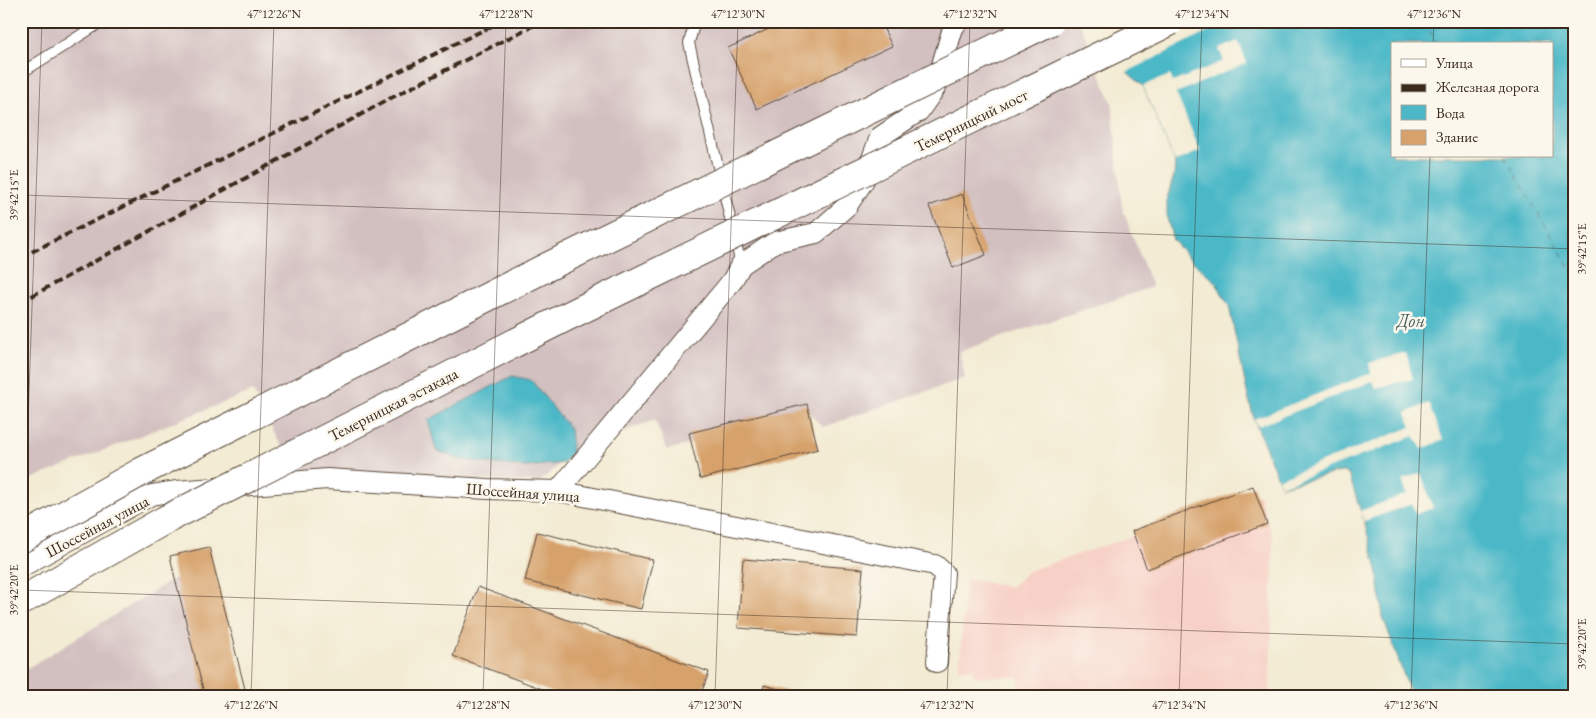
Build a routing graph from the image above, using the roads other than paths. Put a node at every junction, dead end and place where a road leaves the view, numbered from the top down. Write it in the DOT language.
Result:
graph roads {
  1 [pos="103,21"];
  2 [pos="695,21"];
  3 [pos="958,21"];
  4 [pos="1051,21"];
  5 [pos="1171,21"];
  6 [pos="21,72"];
  7 [pos="770,218"];
  8 [pos="741,265"];
  9 [pos="558,491"];
  10 [pos="21,539"];
  11 [pos="21,567"];
  12 [pos="21,601"];
  13 [pos="938,662"];
  1 -- 6 [label="lane"];
  2 -- 8 [label="lane"];
  3 -- 8 [label="street"];
  4 -- 10 [label="main road, bridge"];
  5 -- 7 [label="main road, Темерницкий мост, bridge"];
  7 -- 12 [label="main road, Темерницкая эстакада, bridge"];
  8 -- 9 [label="street"];
  9 -- 11 [label="street, Шоссейная улица"];
  9 -- 13 [label="street, Шоссейная улица"];
}
